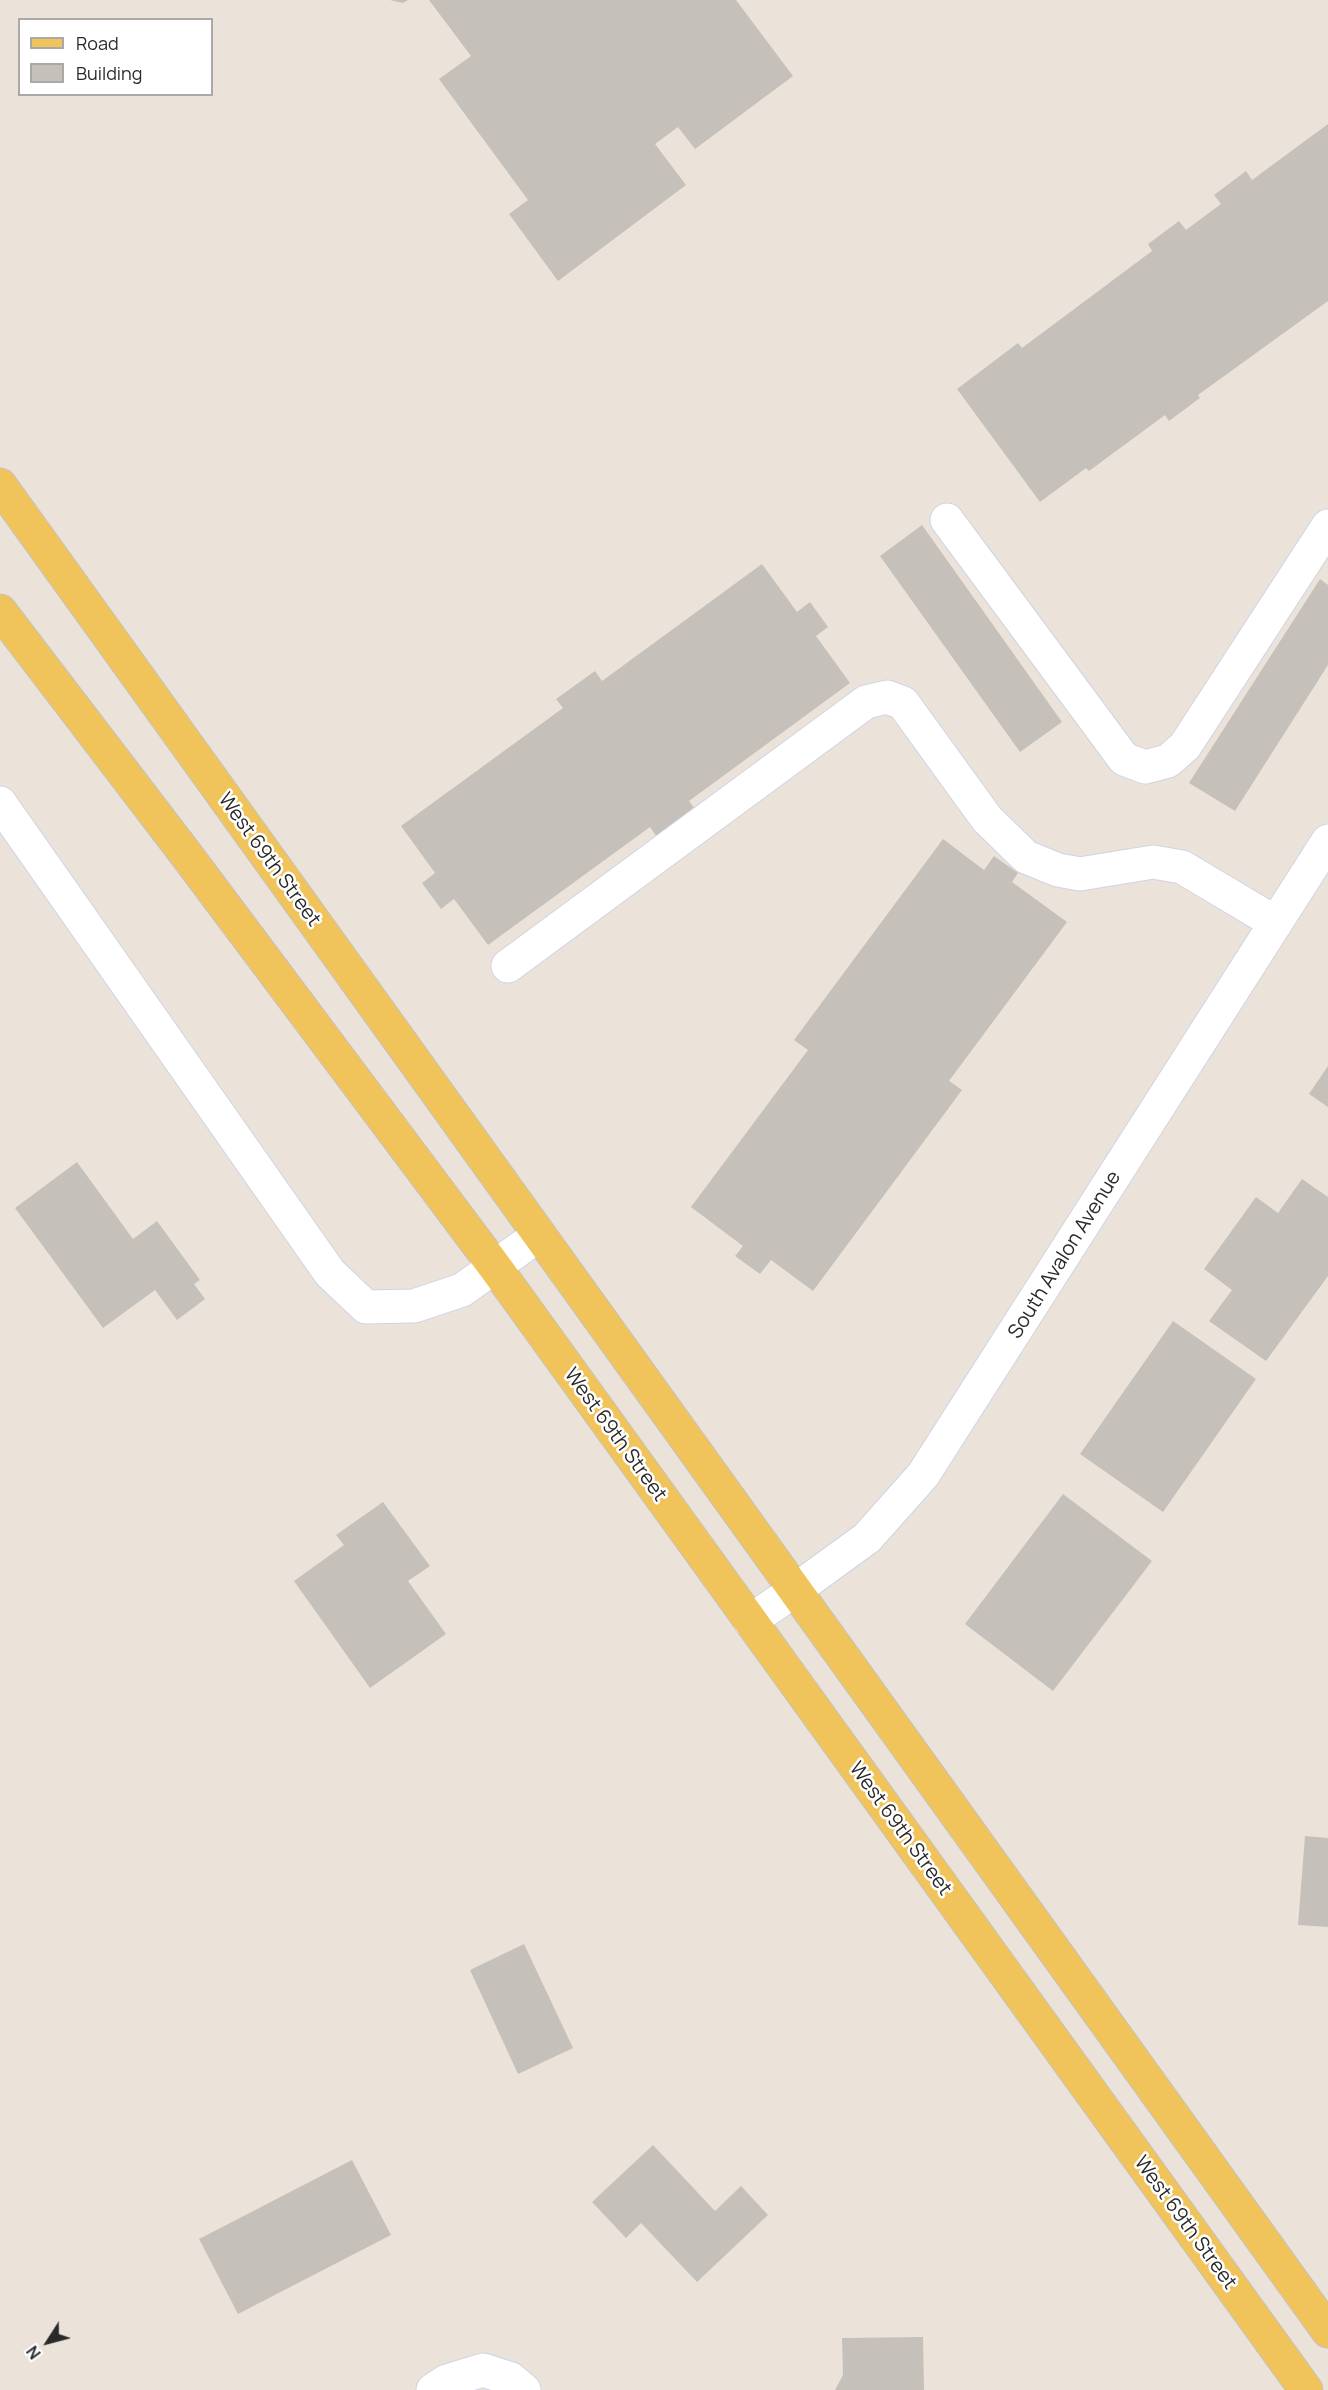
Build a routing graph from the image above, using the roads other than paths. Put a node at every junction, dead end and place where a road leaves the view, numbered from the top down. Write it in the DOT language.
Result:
graph roads {
  1 [pos="0,485"];
  2 [pos="947,520"];
  3 [pos="1328,526"];
  4 [pos="0,611"];
  5 [pos="0,803"];
  6 [pos="1325,852"];
  7 [pos="1276,923"];
  8 [pos="508,966"];
  9 [pos="539,1235"];
  10 [pos="495,1267"];
  11 [pos="794,1591"];
  12 [pos="750,1621"];
  13 [pos="1328,2331"];
  14 [pos="433,2390"];
  15 [pos="524,2390"];
  16 [pos="1306,2390"];
  1 -- 9 [label="main road, West 69th Street"];
  2 -- 3 [label="street"];
  4 -- 10 [label="main road, West 69th Street"];
  5 -- 10 [label="street"];
  6 -- 7 [label="street, South Avalon Avenue"];
  7 -- 8 [label="street"];
  7 -- 11 [label="street, South Avalon Avenue"];
  9 -- 10 [label="street"];
  9 -- 11 [label="main road, West 69th Street"];
  10 -- 12 [label="main road, West 69th Street"];
  11 -- 12 [label="street, South Avalon Avenue"];
  11 -- 13 [label="main road, West 69th Street"];
  12 -- 16 [label="main road, West 69th Street"];
  14 -- 15 [label="street"];
}
